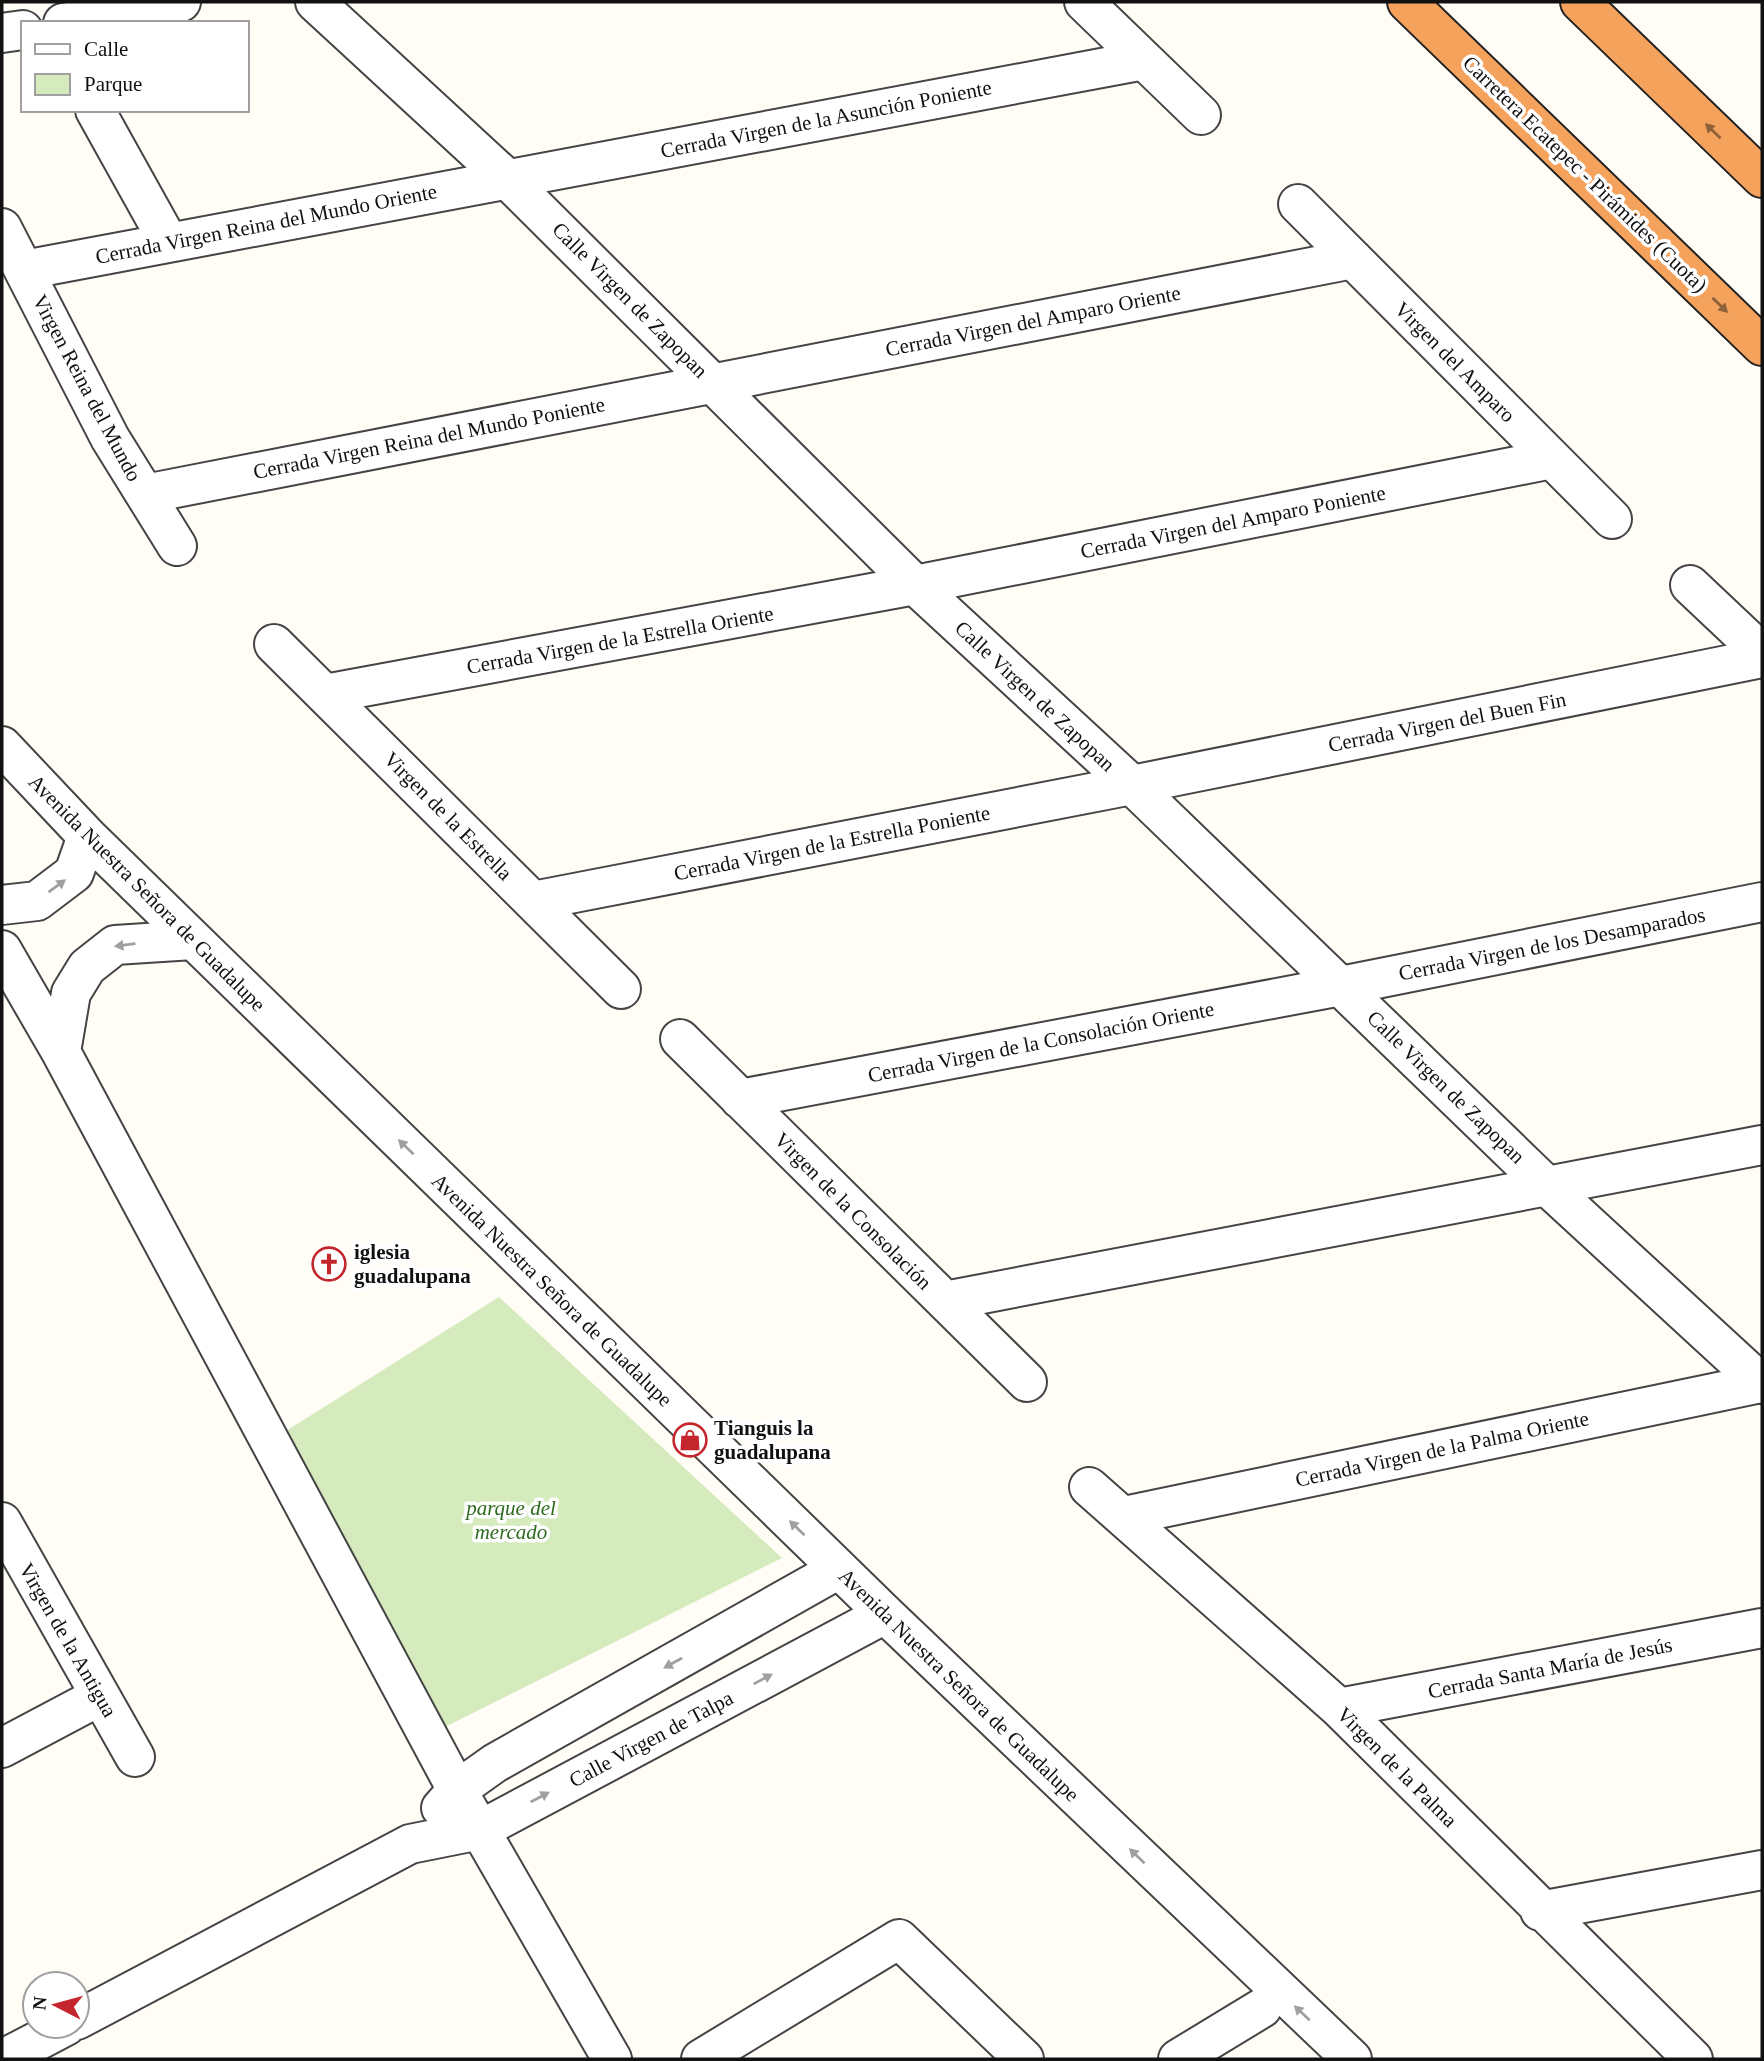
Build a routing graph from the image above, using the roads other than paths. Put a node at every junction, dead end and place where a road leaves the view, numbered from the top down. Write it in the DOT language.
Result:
graph roads {
  1 [pos="181,2"];
  2 [pos="315,2"];
  3 [pos="1084,2"];
  4 [pos="1407,2"];
  5 [pos="1580,2"];
  6 [pos="74,21"];
  7 [pos="21,30"];
  8 [pos="2,33"];
  9 [pos="1144,60"];
  10 [pos="96,112"];
  11 [pos="1201,115"];
  12 [pos="1762,178"];
  13 [pos="508,179"];
  14 [pos="1298,204"];
  15 [pos="2,228"];
  16 [pos="169,243"];
  17 [pos="1353,259"];
  18 [pos="24,270"];
  19 [pos="1762,346"];
  20 [pos="713,382"];
  21 [pos="1552,459"];
  22 [pos="145,494"];
  23 [pos="1612,519"];
  24 [pos="177,546"];
  25 [pos="915,585"];
  26 [pos="1690,585"];
  27 [pos="274,645"];
  28 [pos="1762,655"];
  29 [pos="325,694"];
  30 [pos="2,746"];
  31 [pos="1132,785"];
  32 [pos="87,836"];
  33 [pos="533,901"];
  34 [pos="1762,902"];
  35 [pos="2,905"];
  36 [pos="193,940"];
  37 [pos="2,950"];
  38 [pos="1341,986"];
  39 [pos="621,989"];
  40 [pos="680,1039"];
  41 [pos="61,1052"];
  42 [pos="740,1099"];
  43 [pos="1762,1145"];
  44 [pos="1549,1188"];
  45 [pos="945,1301"];
  46 [pos="1027,1382"];
  47 [pos="1762,1383"];
  48 [pos="1089,1486"];
  49 [pos="1124,1516"];
  50 [pos="2,1522"];
  51 [pos="839,1569"];
  52 [pos="885,1614"];
  53 [pos="1762,1628"];
  54 [pos="100,1696"];
  55 [pos="1339,1708"];
  56 [pos="2,1748"];
  57 [pos="135,1757"];
  58 [pos="457,1790"];
  59 [pos="480,1830"];
  60 [pos="410,1844"];
  61 [pos="1762,1870"];
  62 [pos="1540,1910"];
  63 [pos="1262,2008"];
  64 [pos="91,2013"];
  65 [pos="39,2040"];
  66 [pos="3,2059"];
  67 [pos="612,2059"];
  68 [pos="701,2059"];
  69 [pos="1024,2059"];
  70 [pos="1178,2059"];
  71 [pos="1352,2059"];
  72 [pos="1693,2059"];
  1 -- 6 [label="street"];
  2 -- 13 [label="street, Calle Virgen de Zapopan"];
  3 -- 9 [label="street"];
  4 -- 19 [label="highway, Carretera Ecatepec - Pirámides (Cuota), one-way"];
  12 -- 5 [label="highway, one-way"];
  7 -- 8 [label="street"];
  9 -- 11 [label="street"];
  9 -- 13 [label="street, Cerrada Virgen de la Asunción Poniente"];
  10 -- 16 [label="street"];
  13 -- 16 [label="street, Cerrada Virgen Reina del Mundo Oriente"];
  13 -- 20 [label="street, Calle Virgen de Zapopan"];
  14 -- 17 [label="street, Virgen del Amparo"];
  15 -- 18 [label="street, Virgen Reina del Mundo"];
  16 -- 18 [label="street, Cerrada Virgen Reina del Mundo Oriente"];
  17 -- 20 [label="street, Cerrada Virgen del Amparo Oriente"];
  17 -- 21 [label="street, Virgen del Amparo"];
  18 -- 22 [label="street, Virgen Reina del Mundo"];
  20 -- 22 [label="street, Cerrada Virgen Reina del Mundo Poniente"];
  20 -- 25 [label="street, Calle Virgen de Zapopan"];
  21 -- 23 [label="street, Virgen del Amparo"];
  21 -- 25 [label="street, Cerrada Virgen del Amparo Poniente"];
  22 -- 24 [label="street, Virgen Reina del Mundo"];
  25 -- 29 [label="street, Cerrada Virgen de la Estrella Oriente"];
  25 -- 31 [label="street, Calle Virgen de Zapopan"];
  26 -- 28 [label="street"];
  27 -- 29 [label="street, Virgen de la Estrella"];
  28 -- 31 [label="street, Cerrada Virgen del Buen Fin"];
  29 -- 33 [label="street, Virgen de la Estrella"];
  30 -- 32 [label="street, Avenida Nuestra Señora de Guadalupe"];
  31 -- 33 [label="street, Cerrada Virgen de la Estrella Poniente"];
  31 -- 38 [label="street, Calle Virgen de Zapopan"];
  35 -- 32 [label="street, one-way"];
  32 -- 36 [label="street, Avenida Nuestra Señora de Guadalupe"];
  33 -- 39 [label="street, Virgen de la Estrella"];
  34 -- 38 [label="street, Cerrada Virgen de los Desamparados"];
  36 -- 41 [label="street, one-way"];
  51 -- 36 [label="street, Avenida Nuestra Señora de Guadalupe, one-way"];
  37 -- 41 [label="street"];
  38 -- 42 [label="street, Cerrada Virgen de la Consolación Oriente"];
  38 -- 44 [label="street, Calle Virgen de Zapopan"];
  40 -- 42 [label="street, Virgen de la Consolación"];
  41 -- 58 [label="street"];
  42 -- 45 [label="street, Virgen de la Consolación"];
  43 -- 44 [label="street"];
  44 -- 45 [label="street"];
  44 -- 47 [label="street, Calle Virgen de Zapopan"];
  45 -- 46 [label="street, Virgen de la Consolación"];
  47 -- 49 [label="street, Cerrada Virgen de la Palma Oriente"];
  48 -- 49 [label="street, Virgen de la Palma"];
  49 -- 55 [label="street, Virgen de la Palma"];
  50 -- 54 [label="street, Virgen de la Antigua"];
  51 -- 52 [label="street, Avenida Nuestra Señora de Guadalupe"];
  51 -- 58 [label="street, Calle Virgen de Talpa, one-way"];
  59 -- 52 [label="street, Calle Virgen de Talpa, one-way"];
  71 -- 52 [label="street, Avenida Nuestra Señora de Guadalupe, one-way"];
  53 -- 55 [label="street, Cerrada Santa María de Jesús"];
  54 -- 56 [label="street"];
  54 -- 57 [label="street, Virgen de la Antigua"];
  55 -- 62 [label="street, Virgen de la Palma"];
  58 -- 59 [label="street"];
  58 -- 60 [label="street, Calle Virgen de Talpa"];
  59 -- 60 [label="street, Calle Virgen de Talpa"];
  59 -- 67 [label="street"];
  60 -- 64 [label="street, Calle Virgen de Talpa"];
  61 -- 62 [label="street"];
  62 -- 72 [label="street, Virgen de la Palma"];
  63 -- 70 [label="street"];
  65 -- 66 [label="street"];
  68 -- 69 [label="street"];
}
